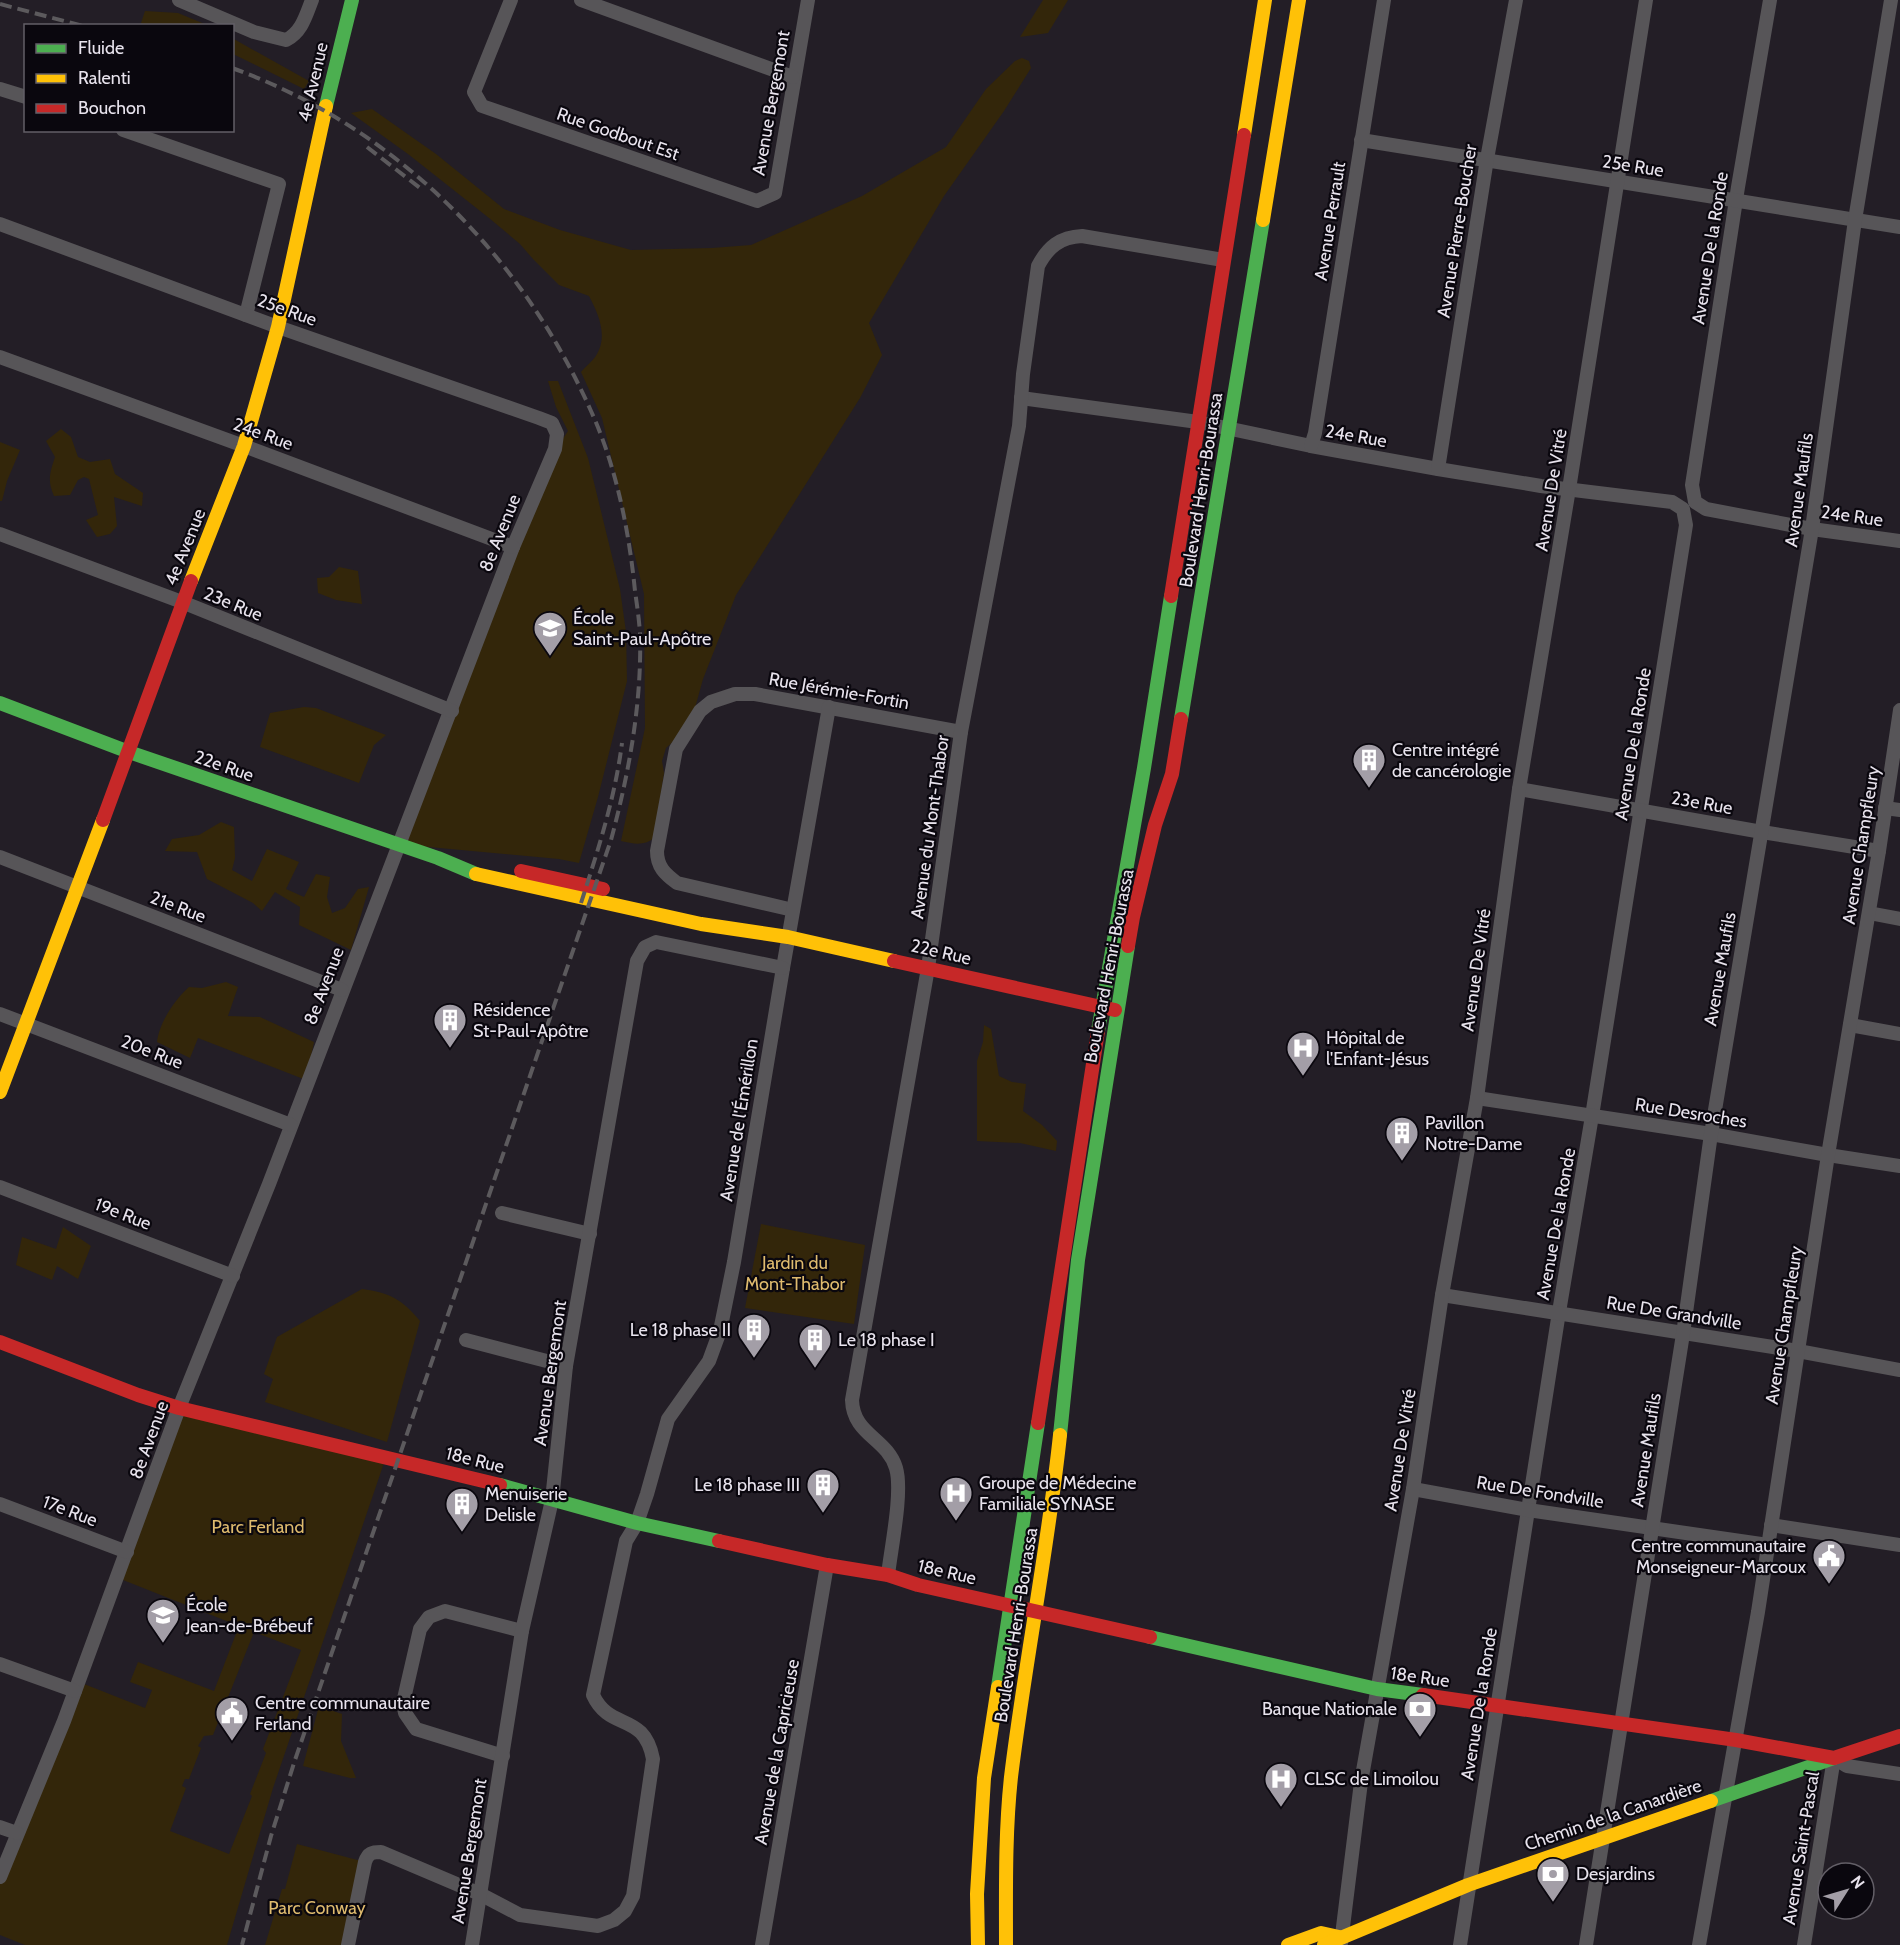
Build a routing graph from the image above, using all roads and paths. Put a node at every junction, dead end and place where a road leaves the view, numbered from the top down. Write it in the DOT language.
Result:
graph roads {
  1 [pos="179,0"];
  2 [pos="312,0"];
  3 [pos="352,0"];
  4 [pos="511,0"];
  5 [pos="581,0"];
  6 [pos="808,0"];
  7 [pos="1265,0"];
  8 [pos="1299,0"];
  9 [pos="1384,0"];
  10 [pos="1516,0"];
  11 [pos="1646,0"];
  12 [pos="1770,0"];
  13 [pos="1891,0"];
  14 [pos="793,77"];
  15 [pos="0,88"];
  16 [pos="24,96"];
  17 [pos="129,132"];
  18 [pos="1361,140"];
  19 [pos="1487,159"];
  20 [pos="1618,183"];
  21 [pos="1736,200"];
  22 [pos="757,201"];
  23 [pos="1855,220"];
  24 [pos="0,224"];
  25 [pos="1900,227"];
  26 [pos="1223,260"];
  27 [pos="246,315"];
  28 [pos="278,327"];
  29 [pos="0,357"];
  30 [pos="1021,398"];
  31 [pos="1198,422"];
  32 [pos="1229,428"];
  33 [pos="557,434"];
  34 [pos="244,446"];
  35 [pos="1311,446"];
  36 [pos="1438,469"];
  37 [pos="1569,489"];
  38 [pos="1689,506"];
  39 [pos="1812,529"];
  40 [pos="0,534"];
  41 [pos="1900,541"];
  42 [pos="513,547"];
  43 [pos="182,603"];
  44 [pos="0,703"];
  45 [pos="829,707"];
  46 [pos="1900,710"];
  47 [pos="452,711"];
  48 [pos="961,732"];
  49 [pos="129,752"];
  50 [pos="1519,789"];
  51 [pos="1885,808"];
  52 [pos="1900,810"];
  53 [pos="1641,811"];
  54 [pos="1762,832"];
  55 [pos="400,847"];
  56 [pos="1879,851"];
  57 [pos="0,857"];
  58 [pos="78,888"];
  59 [pos="793,910"];
  60 [pos="1869,913"];
  61 [pos="1900,919"];
  62 [pos="788,937"];
  63 [pos="783,968"];
  64 [pos="928,968"];
  65 [pos="342,990"];
  66 [pos="1102,1007"];
  67 [pos="1117,1011"];
  68 [pos="0,1014"];
  69 [pos="27,1023"];
  70 [pos="1850,1025"];
  71 [pos="1900,1034"];
  72 [pos="0,1092"];
  73 [pos="1477,1098"];
  74 [pos="1592,1116"];
  75 [pos="291,1125"];
  76 [pos="1711,1134"];
  77 [pos="1828,1155"];
  78 [pos="1900,1166"];
  79 [pos="0,1187"];
  80 [pos="501,1213"];
  81 [pos="590,1234"];
  82 [pos="233,1276"];
  83 [pos="1442,1295"];
  84 [pos="1559,1312"];
  85 [pos="1683,1334"];
  86 [pos="466,1340"];
  87 [pos="0,1342"];
  88 [pos="1798,1351"];
  89 [pos="566,1366"];
  90 [pos="1900,1370"];
  91 [pos="180,1408"];
  92 [pos="1413,1489"];
  93 [pos="552,1500"];
  94 [pos="0,1504"];
  95 [pos="1528,1510"];
  96 [pos="637,1522"];
  97 [pos="1771,1525"];
  98 [pos="1652,1527"];
  99 [pos="1768,1545"];
  100 [pos="1900,1545"];
  101 [pos="128,1552"];
  102 [pos="827,1565"];
  103 [pos="888,1575"];
  104 [pos="1012,1605"];
  105 [pos="1035,1610"];
  106 [pos="522,1631"];
  107 [pos="0,1664"];
  108 [pos="1377,1689"];
  109 [pos="75,1691"];
  110 [pos="1497,1706"];
  111 [pos="1620,1724"];
  112 [pos="1900,1736"];
  113 [pos="1736,1740"];
  114 [pos="503,1756"];
  115 [pos="1834,1758"];
  116 [pos="1900,1774"];
  117 [pos="1727,1794"];
  118 [pos="0,1827"];
  119 [pos="17,1833"];
  120 [pos="1602,1839"];
  121 [pos="0,1877"];
  122 [pos="1468,1885"];
  123 [pos="480,1894"];
  124 [pos="1341,1941"];
  125 [pos="348,1945"];
  126 [pos="472,1945"];
  127 [pos="762,1945"];
  128 [pos="978,1945"];
  129 [pos="1006,1945"];
  130 [pos="1288,1945"];
  131 [pos="1324,1945"];
  132 [pos="1460,1945"];
  133 [pos="1586,1945"];
  134 [pos="1699,1945"];
  135 [pos="1804,1945"];
  1 -- 2 [label="street"];
  3 -- 28 [label="main road, 4e Avenue"];
  4 -- 22 [label="street, Rue Godbout Est"];
  5 -- 14 [label="street"];
  6 -- 14 [label="street, Avenue Bergemont"];
  7 -- 26 [label="main road, Boulevard Henri-Bourassa"];
  8 -- 32 [label="main road, Boulevard Henri-Bourassa"];
  9 -- 18 [label="street, Avenue Perrault"];
  10 -- 19 [label="street, Avenue Pierre-Boucher"];
  11 -- 20 [label="street, Avenue De Vitré"];
  12 -- 21 [label="street, Avenue De la Ronde"];
  13 -- 23 [label="street, Avenue Maufils"];
  14 -- 22 [label="street, Avenue Bergemont"];
  15 -- 16 [label="street"];
  17 -- 27 [label="street"];
  18 -- 19 [label="street, 25e Rue"];
  18 -- 35 [label="street, Avenue Perrault"];
  19 -- 20 [label="street, 25e Rue"];
  19 -- 36 [label="street, Avenue Pierre-Boucher"];
  20 -- 21 [label="street, 25e Rue"];
  20 -- 37 [label="street, Avenue De Vitré"];
  21 -- 23 [label="street, 25e Rue"];
  21 -- 38 [label="street, Avenue De la Ronde"];
  23 -- 25 [label="street, 25e Rue"];
  23 -- 39 [label="street, Avenue Maufils"];
  24 -- 27 [label="street, 25e Rue"];
  26 -- 30 [label="street, Avenue du Mont-Thabor"];
  26 -- 31 [label="main road, Boulevard Henri-Bourassa"];
  27 -- 28 [label="street, 25e Rue"];
  28 -- 33 [label="street, 25e Rue"];
  28 -- 34 [label="main road, 4e Avenue"];
  29 -- 34 [label="street, 24e Rue"];
  30 -- 31 [label="street, 24e Rue"];
  30 -- 48 [label="street, Avenue du Mont-Thabor"];
  31 -- 32 [label="street, 24e Rue"];
  31 -- 66 [label="main road, Boulevard Henri-Bourassa"];
  32 -- 35 [label="street, 24e Rue"];
  32 -- 67 [label="main road, Boulevard Henri-Bourassa"];
  33 -- 42 [label="street, 8e Avenue"];
  34 -- 42 [label="street, 24e Rue"];
  34 -- 43 [label="main road, 4e Avenue"];
  35 -- 36 [label="street, 24e Rue"];
  36 -- 37 [label="street, 24e Rue"];
  37 -- 38 [label="street, 24e Rue"];
  37 -- 50 [label="street, Avenue De Vitré"];
  38 -- 39 [label="street, 24e Rue"];
  38 -- 53 [label="street, Avenue De la Ronde"];
  39 -- 41 [label="street, 24e Rue"];
  39 -- 54 [label="street, Avenue Maufils"];
  40 -- 43 [label="street, 23e Rue"];
  42 -- 47 [label="street, 8e Avenue"];
  43 -- 47 [label="street, 23e Rue"];
  43 -- 49 [label="main road, 4e Avenue"];
  44 -- 49 [label="main road, 22e Rue"];
  45 -- 48 [label="street, Rue Jérémie-Fortin"];
  45 -- 59 [label="street, Avenue de l'Émérillon"];
  45 -- 59 [label="street, Rue Jérémie-Fortin"];
  46 -- 51 [label="street, Avenue Champfleury"];
  47 -- 55 [label="street, 8e Avenue"];
  48 -- 64 [label="street, Avenue du Mont-Thabor"];
  49 -- 55 [label="main road, 22e Rue"];
  49 -- 58 [label="main road, 4e Avenue"];
  50 -- 53 [label="street, 23e Rue"];
  50 -- 73 [label="street, Avenue De Vitré"];
  51 -- 52 [label="street"];
  51 -- 56 [label="street, Avenue Champfleury"];
  53 -- 54 [label="street, 23e Rue"];
  53 -- 74 [label="street, Avenue De la Ronde"];
  54 -- 56 [label="street, 23e Rue"];
  54 -- 76 [label="street, Avenue Maufils"];
  55 -- 62 [label="main road, 22e Rue"];
  55 -- 65 [label="street, 8e Avenue"];
  56 -- 60 [label="street, Avenue Champfleury"];
  57 -- 58 [label="street, 21e Rue"];
  58 -- 65 [label="street, 21e Rue"];
  58 -- 69 [label="main road, 4e Avenue"];
  59 -- 62 [label="street, Avenue de l'Émérillon"];
  60 -- 61 [label="street"];
  60 -- 70 [label="street, Avenue Champfleury"];
  62 -- 63 [label="street, Avenue de l'Émérillon"];
  62 -- 64 [label="main road, 22e Rue"];
  63 -- 81 [label="street, Avenue Bergemont"];
  63 -- 96 [label="street, Avenue de l'Émérillon"];
  64 -- 66 [label="main road, 22e Rue"];
  64 -- 103 [label="street, Avenue du Mont-Thabor"];
  65 -- 75 [label="street, 8e Avenue"];
  66 -- 67 [label="main road, 22e Rue"];
  66 -- 104 [label="main road, Boulevard Henri-Bourassa"];
  67 -- 105 [label="main road, Boulevard Henri-Bourassa"];
  68 -- 69 [label="street, 20e Rue"];
  69 -- 72 [label="main road, 4e Avenue"];
  69 -- 75 [label="street, 20e Rue"];
  70 -- 71 [label="street"];
  70 -- 77 [label="street, Avenue Champfleury"];
  73 -- 74 [label="street, Rue Desroches"];
  73 -- 83 [label="street, Avenue De Vitré"];
  74 -- 76 [label="street, Rue Desroches"];
  74 -- 84 [label="street, Avenue De la Ronde"];
  75 -- 82 [label="street, 8e Avenue"];
  76 -- 77 [label="street, Rue Desroches"];
  76 -- 85 [label="street, Avenue Maufils"];
  77 -- 78 [label="street, Rue Desroches"];
  77 -- 88 [label="street, Avenue Champfleury"];
  79 -- 82 [label="street, 19e Rue"];
  80 -- 81 [label="street"];
  81 -- 89 [label="street, Avenue Bergemont"];
  82 -- 91 [label="street, 8e Avenue"];
  83 -- 84 [label="street, Rue De Grandville"];
  83 -- 92 [label="street, Avenue De Vitré"];
  84 -- 85 [label="street, Rue De Grandville"];
  84 -- 95 [label="street, Avenue De la Ronde"];
  85 -- 88 [label="street, Rue De Grandville"];
  85 -- 98 [label="street, Avenue Maufils"];
  86 -- 89 [label="street"];
  87 -- 91 [label="main road, 18e Rue"];
  88 -- 90 [label="street, Rue De Grandville"];
  88 -- 97 [label="street, Avenue Champfleury"];
  89 -- 93 [label="street, Avenue Bergemont"];
  91 -- 93 [label="main road, 18e Rue"];
  91 -- 101 [label="street, 8e Avenue"];
  92 -- 95 [label="street, Rue De Fondville"];
  92 -- 108 [label="street, Avenue De Vitré"];
  93 -- 96 [label="main road, 18e Rue"];
  93 -- 106 [label="street, Avenue Bergemont"];
  94 -- 101 [label="street, 17e Rue"];
  95 -- 98 [label="street, Rue De Fondville"];
  95 -- 110 [label="street, Avenue De la Ronde"];
  96 -- 102 [label="main road, 18e Rue"];
  96 -- 123 [label="street, Avenue de l'Émérillon"];
  97 -- 99 [label="street, Avenue Champfleury"];
  97 -- 100 [label="street"];
  98 -- 99 [label="street, Rue De Fondville"];
  98 -- 111 [label="street, Avenue Maufils"];
  99 -- 113 [label="street, Avenue Champfleury"];
  101 -- 109 [label="street, 8e Avenue"];
  102 -- 103 [label="main road, 18e Rue"];
  102 -- 127 [label="street, Avenue de la Capricieuse"];
  103 -- 104 [label="main road, 18e Rue"];
  104 -- 105 [label="main road, 18e Rue"];
  104 -- 128 [label="main road, Boulevard Henri-Bourassa"];
  105 -- 108 [label="main road, 18e Rue"];
  105 -- 129 [label="main road, Boulevard Henri-Bourassa"];
  106 -- 114 [label="street, Avenue Bergemont"];
  106 -- 114 [label="street"];
  107 -- 109 [label="street"];
  108 -- 110 [label="main road, 18e Rue"];
  108 -- 124 [label="street, Avenue De Vitré"];
  109 -- 119 [label="street, 8e Avenue"];
  110 -- 111 [label="main road, 18e Rue"];
  110 -- 122 [label="street, Avenue De la Ronde"];
  111 -- 113 [label="main road, 18e Rue"];
  111 -- 120 [label="street, Avenue Maufils"];
  112 -- 115 [label="main road, Chemin de la Canardière"];
  113 -- 115 [label="main road, 18e Rue"];
  113 -- 117 [label="street, Avenue Champfleury"];
  114 -- 123 [label="street, Avenue Bergemont"];
  115 -- 116 [label="street, 18e Rue"];
  115 -- 117 [label="main road, Chemin de la Canardière"];
  115 -- 135 [label="street, Avenue Saint-Pascal"];
  117 -- 120 [label="main road, Chemin de la Canardière"];
  117 -- 134 [label="street, Avenue Champfleury"];
  118 -- 119 [label="street"];
  119 -- 121 [label="street, 8e Avenue"];
  120 -- 122 [label="main road, Chemin de la Canardière"];
  120 -- 133 [label="street, Avenue Maufils"];
  122 -- 124 [label="main road, Chemin de la Canardière"];
  122 -- 132 [label="street, Avenue De la Ronde"];
  123 -- 125 [label="street, Avenue de l'Émérillon"];
  123 -- 126 [label="street, Avenue Bergemont"];
  124 -- 130 [label="main road, Chemin de la Canardière"];
  124 -- 131 [label="main road, Chemin de la Canardière"];
}
